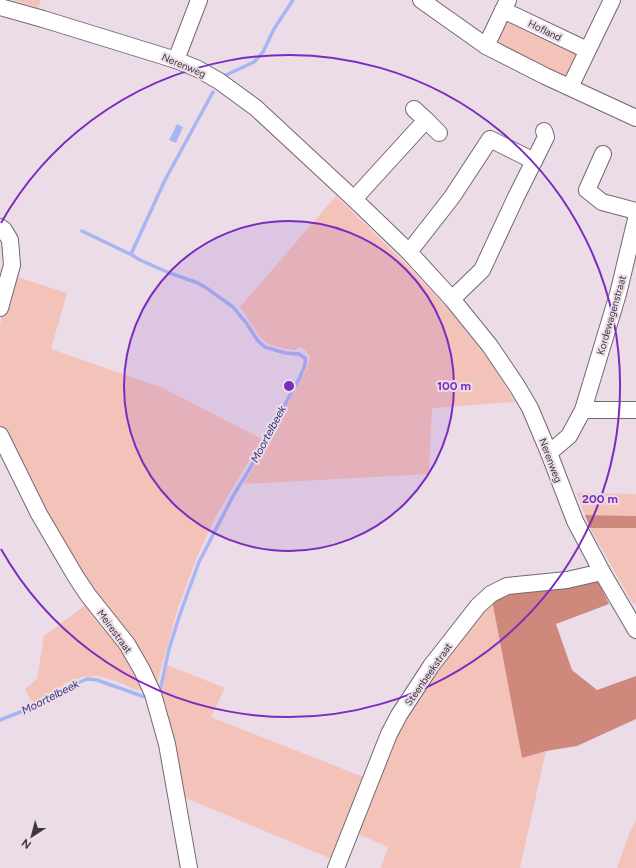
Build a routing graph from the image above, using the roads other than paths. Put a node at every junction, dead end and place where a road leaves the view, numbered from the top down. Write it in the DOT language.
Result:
graph roads {
  1 [pos="199,0"];
  2 [pos="421,0"];
  3 [pos="612,0"];
  4 [pos="506,5"];
  5 [pos="0,7"];
  6 [pos="486,46"];
  7 [pos="587,50"];
  8 [pos="176,60"];
  9 [pos="570,87"];
  10 [pos="414,109"];
  11 [pos="636,118"];
  12 [pos="426,120"];
  13 [pos="544,131"];
  14 [pos="439,133"];
  15 [pos="602,154"];
  16 [pos="534,162"];
  17 [pos="354,198"];
  18 [pos="636,211"];
  19 [pos="636,219"];
  20 [pos="0,228"];
  21 [pos="409,252"];
  22 [pos="452,299"];
  23 [pos="0,308"];
  24 [pos="584,410"];
  25 [pos="636,410"];
  26 [pos="0,435"];
  27 [pos="549,453"];
  28 [pos="602,572"];
  29 [pos="636,630"];
  30 [pos="189,868"];
  31 [pos="336,868"];
  1 -- 8 [label="street"];
  2 -- 6 [label="street"];
  3 -- 7 [label="street"];
  4 -- 6 [label="street, Hofland"];
  4 -- 7 [label="street, Hofland"];
  5 -- 8 [label="street, Nerenweg"];
  6 -- 9 [label="street"];
  7 -- 9 [label="street"];
  8 -- 17 [label="street, Nerenweg"];
  9 -- 11 [label="street"];
  10 -- 12 [label="street"];
  12 -- 14 [label="street"];
  12 -- 17 [label="street"];
  13 -- 16 [label="street"];
  15 -- 18 [label="street"];
  16 -- 21 [label="street"];
  16 -- 22 [label="street"];
  17 -- 21 [label="street, Nerenweg"];
  19 -- 24 [label="street, Kordewagenstraat"];
  20 -- 23 [label="street"];
  21 -- 22 [label="street, Nerenweg"];
  22 -- 27 [label="street, Nerenweg"];
  24 -- 25 [label="street"];
  24 -- 27 [label="street, Kordewagenstraat"];
  26 -- 30 [label="street, Meirestraat"];
  27 -- 28 [label="street, Nerenweg"];
  28 -- 29 [label="street, Nerenweg"];
  28 -- 31 [label="street, Steenbeekstraat"];
}
